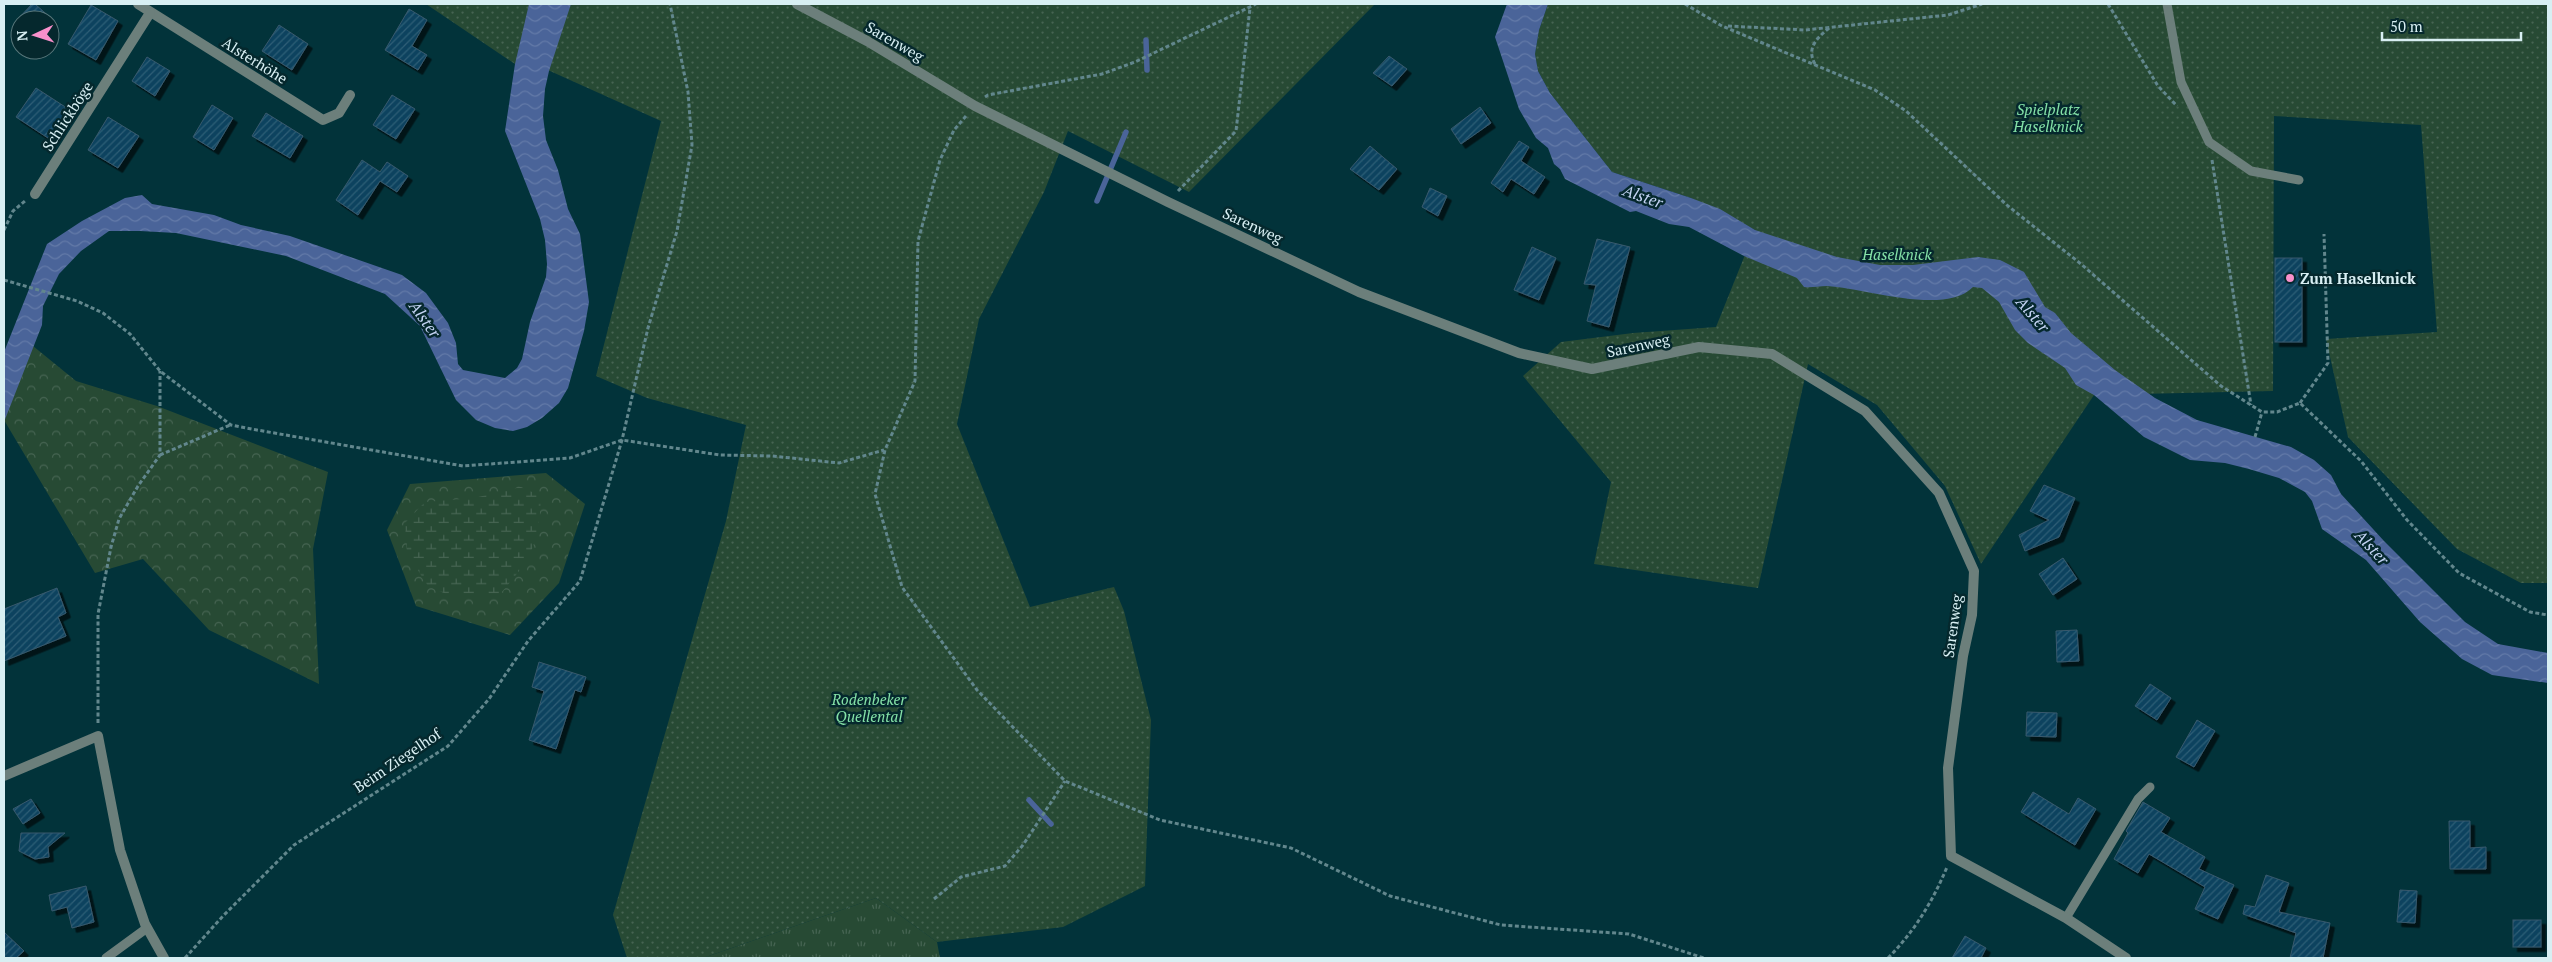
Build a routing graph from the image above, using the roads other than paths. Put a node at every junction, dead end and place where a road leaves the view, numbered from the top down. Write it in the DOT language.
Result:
graph roads {
  1 [pos="138,4"];
  2 [pos="797,4"];
  3 [pos="2167,4"];
  4 [pos="150,13"];
  5 [pos="350,95"];
  6 [pos="2299,180"];
  7 [pos="35,194"];
  8 [pos="4,776"];
  9 [pos="2150,787"];
  10 [pos="2066,918"];
  11 [pos="147,928"];
  12 [pos="106,958"];
  13 [pos="164,958"];
  14 [pos="2126,958"];
  1 -- 4 [label="street, Alsterhöhe"];
  2 -- 10 [label="street, Sarenweg"];
  3 -- 6 [label="lane"];
  4 -- 5 [label="street, Alsterhöhe"];
  4 -- 7 [label="street, Schlickböge"];
  8 -- 11 [label="street"];
  9 -- 10 [label="lane"];
  10 -- 14 [label="street"];
  11 -- 12 [label="lane"];
  11 -- 13 [label="street"];
}
